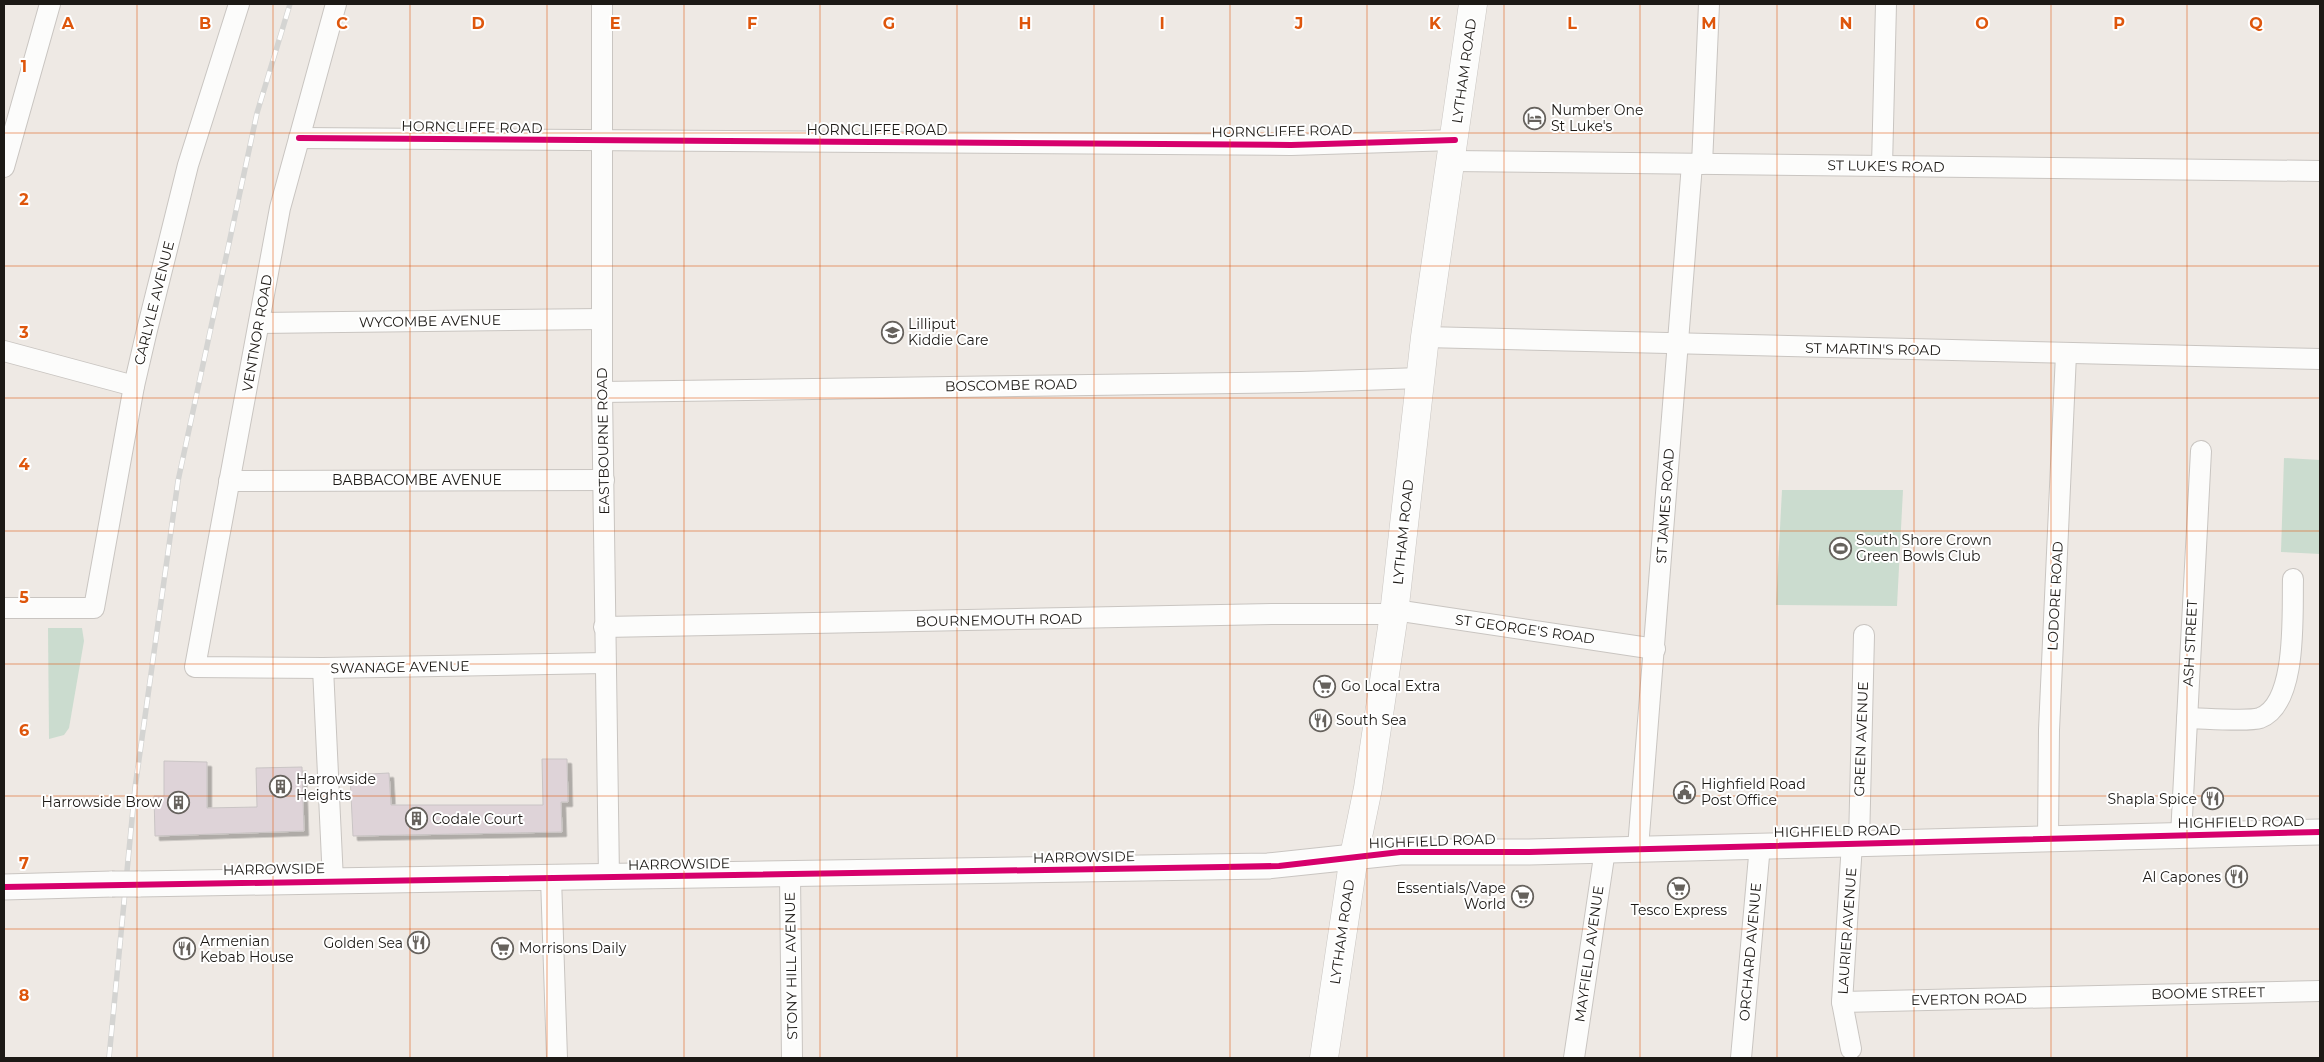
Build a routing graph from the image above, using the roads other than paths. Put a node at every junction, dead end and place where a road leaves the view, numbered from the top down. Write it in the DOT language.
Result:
graph roads {
  1 [pos="50,4"];
  2 [pos="239,4"];
  3 [pos="336,4"];
  4 [pos="602,4"];
  5 [pos="1473,4"];
  6 [pos="1709,4"];
  7 [pos="1886,4"];
  8 [pos="299,138"];
  9 [pos="601,141"];
  10 [pos="1453,150"];
  11 [pos="1697,164"];
  12 [pos="1882,166"];
  13 [pos="4,167"];
  14 [pos="2320,171"];
  15 [pos="602,319"];
  16 [pos="258,323"];
  17 [pos="1425,337"];
  18 [pos="1676,345"];
  19 [pos="4,351"];
  20 [pos="2066,354"];
  21 [pos="2320,359"];
  22 [pos="1421,378"];
  23 [pos="134,386"];
  24 [pos="602,392"];
  25 [pos="2201,451"];
  26 [pos="604,480"];
  27 [pos="229,481"];
  28 [pos="2293,579"];
  29 [pos="4,608"];
  30 [pos="1394,612"];
  31 [pos="604,627"];
  32 [pos="1864,635"];
  33 [pos="1655,649"];
  34 [pos="605,663"];
  35 [pos="195,667"];
  36 [pos="323,668"];
  37 [pos="2187,718"];
  38 [pos="2320,832"];
  39 [pos="2181,836"];
  40 [pos="2048,839"];
  41 [pos="1855,843"];
  42 [pos="1760,845"];
  43 [pos="1638,848"];
  44 [pos="1605,850"];
  45 [pos="1354,856"];
  46 [pos="790,875"];
  47 [pos="551,878"];
  48 [pos="609,878"];
  49 [pos="333,881"];
  50 [pos="4,886"];
  51 [pos="2320,991"];
  52 [pos="2096,996"];
  53 [pos="1842,1002"];
  54 [pos="1852,1049"];
  55 [pos="557,1058"];
  56 [pos="792,1058"];
  57 [pos="1324,1058"];
  58 [pos="1574,1058"];
  59 [pos="1740,1058"];
  1 -- 13 [label="street"];
  2 -- 23 [label="street, CARLYLE AVENUE"];
  3 -- 8 [label="street, VENTNOR ROAD"];
  4 -- 9 [label="street, EASTBOURNE ROAD"];
  5 -- 10 [label="main road, LYTHAM ROAD"];
  6 -- 11 [label="street, ST JAMES ROAD"];
  7 -- 12 [label="street"];
  8 -- 9 [label="street, HORNCLIFFE ROAD"];
  8 -- 16 [label="street, VENTNOR ROAD"];
  9 -- 10 [label="street, HORNCLIFFE ROAD"];
  9 -- 15 [label="street, EASTBOURNE ROAD"];
  10 -- 11 [label="street, ST LUKE'S ROAD"];
  10 -- 17 [label="main road, LYTHAM ROAD"];
  11 -- 12 [label="street, ST LUKE'S ROAD"];
  11 -- 18 [label="street, ST JAMES ROAD"];
  12 -- 14 [label="street, ST LUKE'S ROAD"];
  15 -- 16 [label="street, WYCOMBE AVENUE"];
  15 -- 24 [label="street, EASTBOURNE ROAD"];
  16 -- 27 [label="street, VENTNOR ROAD"];
  17 -- 18 [label="street, ST MARTIN'S ROAD"];
  17 -- 22 [label="main road, LYTHAM ROAD"];
  18 -- 20 [label="street, ST MARTIN'S ROAD"];
  18 -- 33 [label="street, ST JAMES ROAD"];
  19 -- 23 [label="street"];
  20 -- 21 [label="street, ST MARTIN'S ROAD"];
  20 -- 40 [label="street, LODORE ROAD"];
  22 -- 24 [label="street, BOSCOMBE ROAD"];
  22 -- 30 [label="main road, LYTHAM ROAD"];
  23 -- 29 [label="street, CARLYLE AVENUE"];
  24 -- 26 [label="street, EASTBOURNE ROAD"];
  25 -- 37 [label="street, ASH STREET"];
  26 -- 27 [label="street, BABBACOMBE AVENUE"];
  26 -- 31 [label="street, EASTBOURNE ROAD"];
  27 -- 35 [label="street, VENTNOR ROAD"];
  28 -- 37 [label="street"];
  30 -- 31 [label="street, BOURNEMOUTH ROAD"];
  30 -- 33 [label="street, ST GEORGE'S ROAD"];
  30 -- 45 [label="main road, LYTHAM ROAD"];
  31 -- 34 [label="street, EASTBOURNE ROAD"];
  32 -- 41 [label="street, GREEN AVENUE"];
  33 -- 43 [label="street, ST JAMES ROAD"];
  34 -- 36 [label="street, SWANAGE AVENUE"];
  34 -- 48 [label="street, EASTBOURNE ROAD"];
  35 -- 36 [label="street, SWANAGE AVENUE"];
  36 -- 49 [label="street"];
  37 -- 39 [label="street, ASH STREET"];
  38 -- 39 [label="street, HIGHFIELD ROAD"];
  39 -- 40 [label="street, HIGHFIELD ROAD"];
  40 -- 41 [label="street, HIGHFIELD ROAD"];
  41 -- 42 [label="street, HIGHFIELD ROAD"];
  41 -- 53 [label="street, LAURIER AVENUE"];
  42 -- 43 [label="street, HIGHFIELD ROAD"];
  42 -- 59 [label="street, ORCHARD AVENUE"];
  43 -- 44 [label="street, HIGHFIELD ROAD"];
  44 -- 45 [label="street, HIGHFIELD ROAD"];
  44 -- 58 [label="street, MAYFIELD AVENUE"];
  45 -- 46 [label="street, HARROWSIDE"];
  45 -- 57 [label="main road, LYTHAM ROAD"];
  46 -- 48 [label="street, HARROWSIDE"];
  46 -- 56 [label="street, STONY HILL AVENUE"];
  47 -- 48 [label="street, HARROWSIDE"];
  47 -- 49 [label="street, HARROWSIDE"];
  47 -- 55 [label="street"];
  49 -- 50 [label="street, HARROWSIDE, bridge"];
  51 -- 52 [label="street, BOOME STREET"];
  52 -- 53 [label="street, EVERTON ROAD"];
  53 -- 54 [label="street, LAURIER AVENUE"];
}
